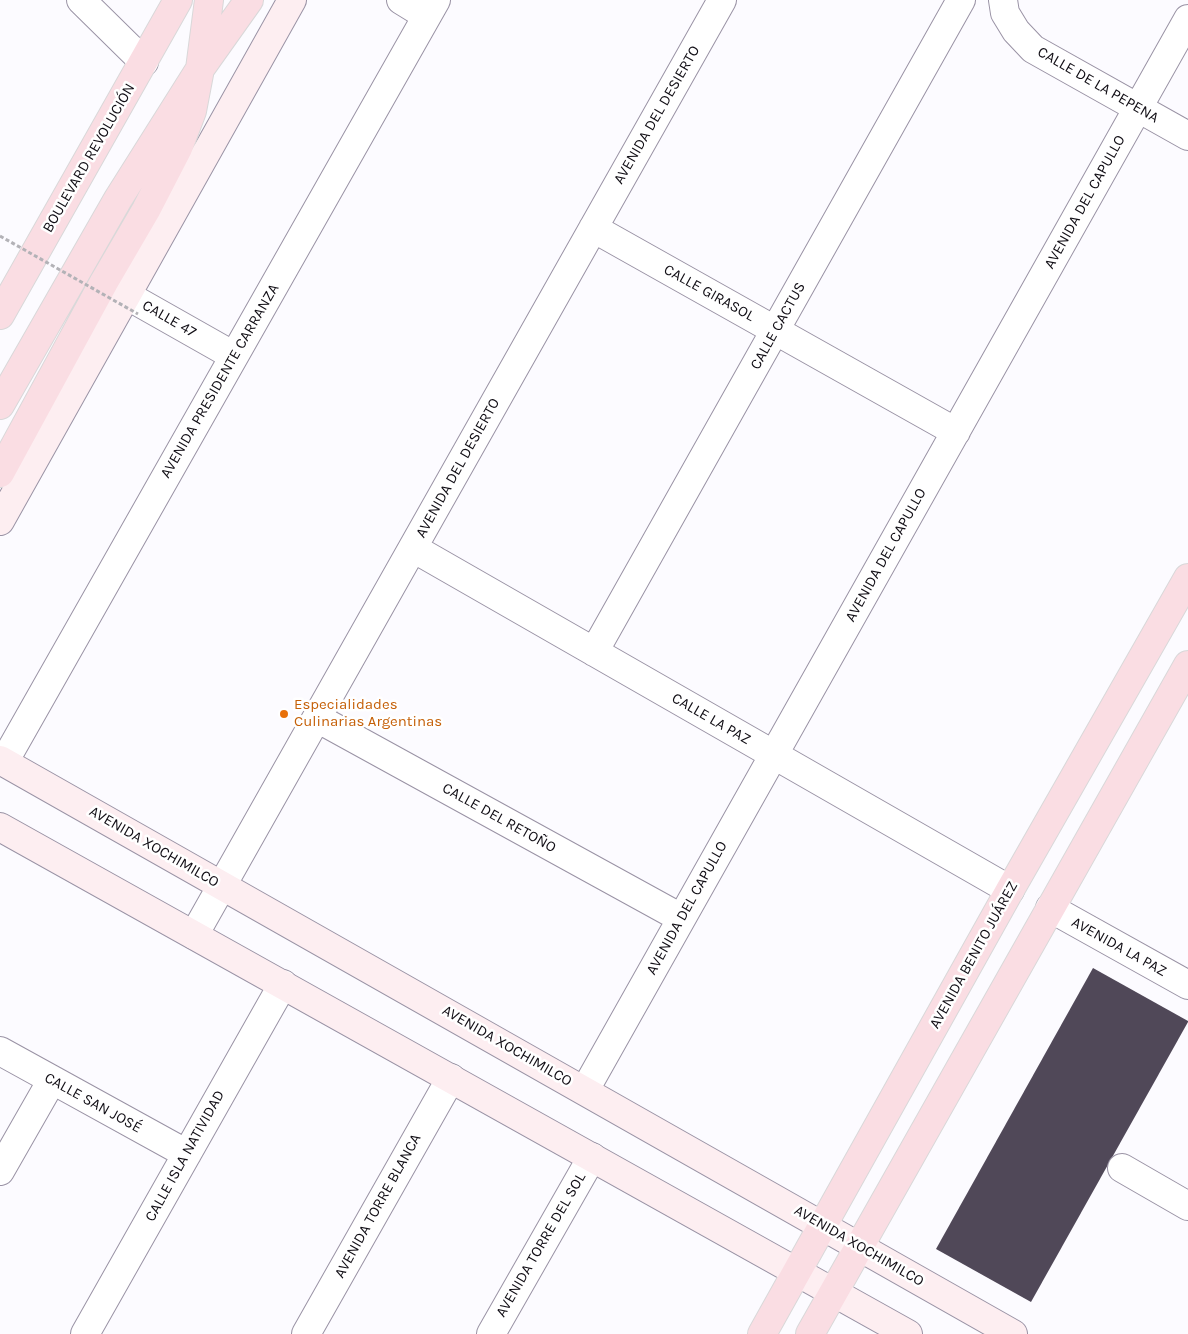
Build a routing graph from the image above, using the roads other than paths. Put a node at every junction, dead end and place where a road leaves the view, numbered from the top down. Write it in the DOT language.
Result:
graph roads {
  1 [pos="81,0"];
  2 [pos="178,0"];
  3 [pos="209,0"];
  4 [pos="249,0"];
  5 [pos="292,0"];
  6 [pos="401,0"];
  7 [pos="722,0"];
  8 [pos="961,0"];
  9 [pos="1002,0"];
  10 [pos="431,8"];
  11 [pos="1188,20"];
  12 [pos="144,62"];
  13 [pos="200,69"];
  14 [pos="1138,108"];
  15 [pos="1188,136"];
  16 [pos="593,228"];
  17 [pos="123,297"];
  18 [pos="0,315"];
  19 [pos="775,330"];
  20 [pos="234,356"];
  21 [pos="0,405"];
  22 [pos="956,432"];
  23 [pos="0,473"];
  24 [pos="0,521"];
  25 [pos="413,548"];
  26 [pos="1188,578"];
  27 [pos="594,652"];
  28 [pos="1188,665"];
  29 [pos="317,718"];
  30 [pos="773,755"];
  31 [pos="2,761"];
  32 [pos="0,827"];
  33 [pos="222,886"];
  34 [pos="1010,890"];
  35 [pos="1050,908"];
  36 [pos="681,918"];
  37 [pos="194,935"];
  38 [pos="283,984"];
  39 [pos="1188,985"];
  40 [pos="0,1051"];
  41 [pos="450,1078"];
  42 [pos="52,1080"];
  43 [pos="584,1090"];
  44 [pos="187,1154"];
  45 [pos="592,1157"];
  46 [pos="1122,1168"];
  47 [pos="0,1171"];
  48 [pos="1188,1206"];
  49 [pos="822,1226"];
  50 [pos="859,1247"];
  51 [pos="796,1272"];
  52 [pos="833,1292"];
  53 [pos="86,1331"];
  54 [pos="497,1332"];
  55 [pos="306,1334"];
  56 [pos="762,1334"];
  57 [pos="810,1334"];
  58 [pos="908,1334"];
  59 [pos="1013,1334"];
  1 -- 12 [label="street"];
  2 -- 12 [label="main road, BOULEVARD REVOLUCIÓN"];
  3 -- 13 [label="main road"];
  4 -- 13 [label="main road"];
  5 -- 17 [label="main road"];
  6 -- 10 [label="street"];
  7 -- 16 [label="street, AVENIDA DEL DESIERTO"];
  8 -- 19 [label="street, CALLE CACTUS"];
  9 -- 14 [label="street, CALLE DE LA PEPENA"];
  10 -- 20 [label="street, AVENIDA PRESIDENTE CARRANZA"];
  11 -- 14 [label="street, AVENIDA DEL CAPULLO"];
  12 -- 18 [label="main road, BOULEVARD REVOLUCIÓN"];
  13 -- 17 [label="main road"];
  13 -- 21 [label="main road"];
  14 -- 15 [label="street, CALLE DE LA PEPENA"];
  14 -- 22 [label="street, AVENIDA DEL CAPULLO"];
  16 -- 19 [label="street, CALLE GIRASOL"];
  16 -- 25 [label="street, AVENIDA DEL DESIERTO"];
  17 -- 20 [label="street, CALLE 47"];
  17 -- 23 [label="main road"];
  17 -- 24 [label="main road"];
  19 -- 22 [label="street, CALLE GIRASOL"];
  19 -- 27 [label="street, CALLE CACTUS"];
  20 -- 31 [label="street, AVENIDA PRESIDENTE CARRANZA"];
  22 -- 30 [label="street, AVENIDA DEL CAPULLO"];
  25 -- 27 [label="street, CALLE LA PAZ"];
  25 -- 29 [label="street, AVENIDA DEL DESIERTO"];
  26 -- 34 [label="main road, AVENIDA BENITO JUÁREZ"];
  27 -- 30 [label="street, CALLE LA PAZ"];
  28 -- 35 [label="main road"];
  29 -- 33 [label="street, AVENIDA DEL DESIERTO"];
  29 -- 36 [label="street, CALLE DEL RETOÑO"];
  30 -- 34 [label="street, CALLE LA PAZ"];
  30 -- 36 [label="street, AVENIDA DEL CAPULLO"];
  31 -- 33 [label="main road, AVENIDA XOCHIMILCO"];
  32 -- 37 [label="main road"];
  33 -- 37 [label="street, AVENIDA DEL DESIERTO"];
  33 -- 43 [label="main road, AVENIDA XOCHIMILCO"];
  34 -- 49 [label="main road, AVENIDA BENITO JUÁREZ"];
  35 -- 39 [label="street, AVENIDA LA PAZ"];
  35 -- 50 [label="main road"];
  36 -- 43 [label="street, AVENIDA DEL CAPULLO"];
  37 -- 38 [label="main road"];
  38 -- 41 [label="main road"];
  38 -- 44 [label="street, CALLE ISLA NATIVIDAD"];
  40 -- 42 [label="street, CALLE SAN JOSÉ"];
  41 -- 45 [label="main road"];
  41 -- 55 [label="street, AVENIDA TORRE BLANCA"];
  42 -- 44 [label="street, CALLE SAN JOSÉ"];
  42 -- 47 [label="street"];
  43 -- 49 [label="main road, AVENIDA XOCHIMILCO"];
  44 -- 53 [label="street, CALLE ISLA NATIVIDAD"];
  45 -- 51 [label="main road"];
  45 -- 54 [label="street, AVENIDA TORRE DEL SOL"];
  46 -- 48 [label="street"];
  49 -- 50 [label="main road, AVENIDA XOCHIMILCO"];
  49 -- 51 [label="main road, AVENIDA BENITO JUÁREZ"];
  50 -- 52 [label="main road"];
  50 -- 59 [label="main road, AVENIDA XOCHIMILCO"];
  51 -- 52 [label="main road"];
  51 -- 56 [label="main road, AVENIDA BENITO JUÁREZ"];
  52 -- 57 [label="main road"];
  52 -- 58 [label="main road"];
}
